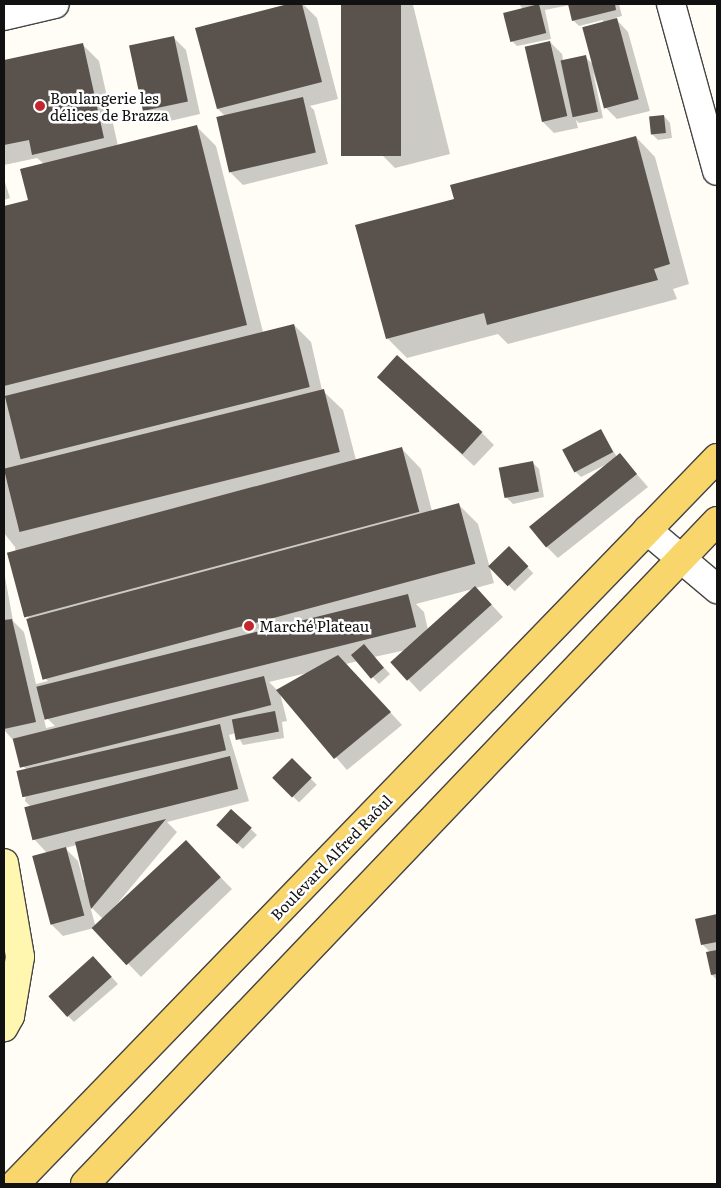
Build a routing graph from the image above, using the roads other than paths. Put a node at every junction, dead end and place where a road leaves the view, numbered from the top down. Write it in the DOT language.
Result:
graph roads {
  1 [pos="54,4"];
  2 [pos="671,4"];
  3 [pos="4,16"];
  4 [pos="717,171"];
  5 [pos="717,458"];
  6 [pos="717,521"];
  7 [pos="648,530"];
  8 [pos="682,559"];
  9 [pos="717,589"];
  10 [pos="5,875"];
  11 [pos="4,1028"];
  12 [pos="15,1184"];
  13 [pos="85,1184"];
  1 -- 3 [label="street"];
  2 -- 4 [label="street"];
  5 -- 7 [label="main road, Boulevard Alfred Raôul"];
  6 -- 8 [label="main road"];
  7 -- 8 [label="street"];
  7 -- 12 [label="main road, Boulevard Alfred Raôul"];
  8 -- 9 [label="street"];
  8 -- 13 [label="main road"];
  10 -- 11 [label="main road"];
}
